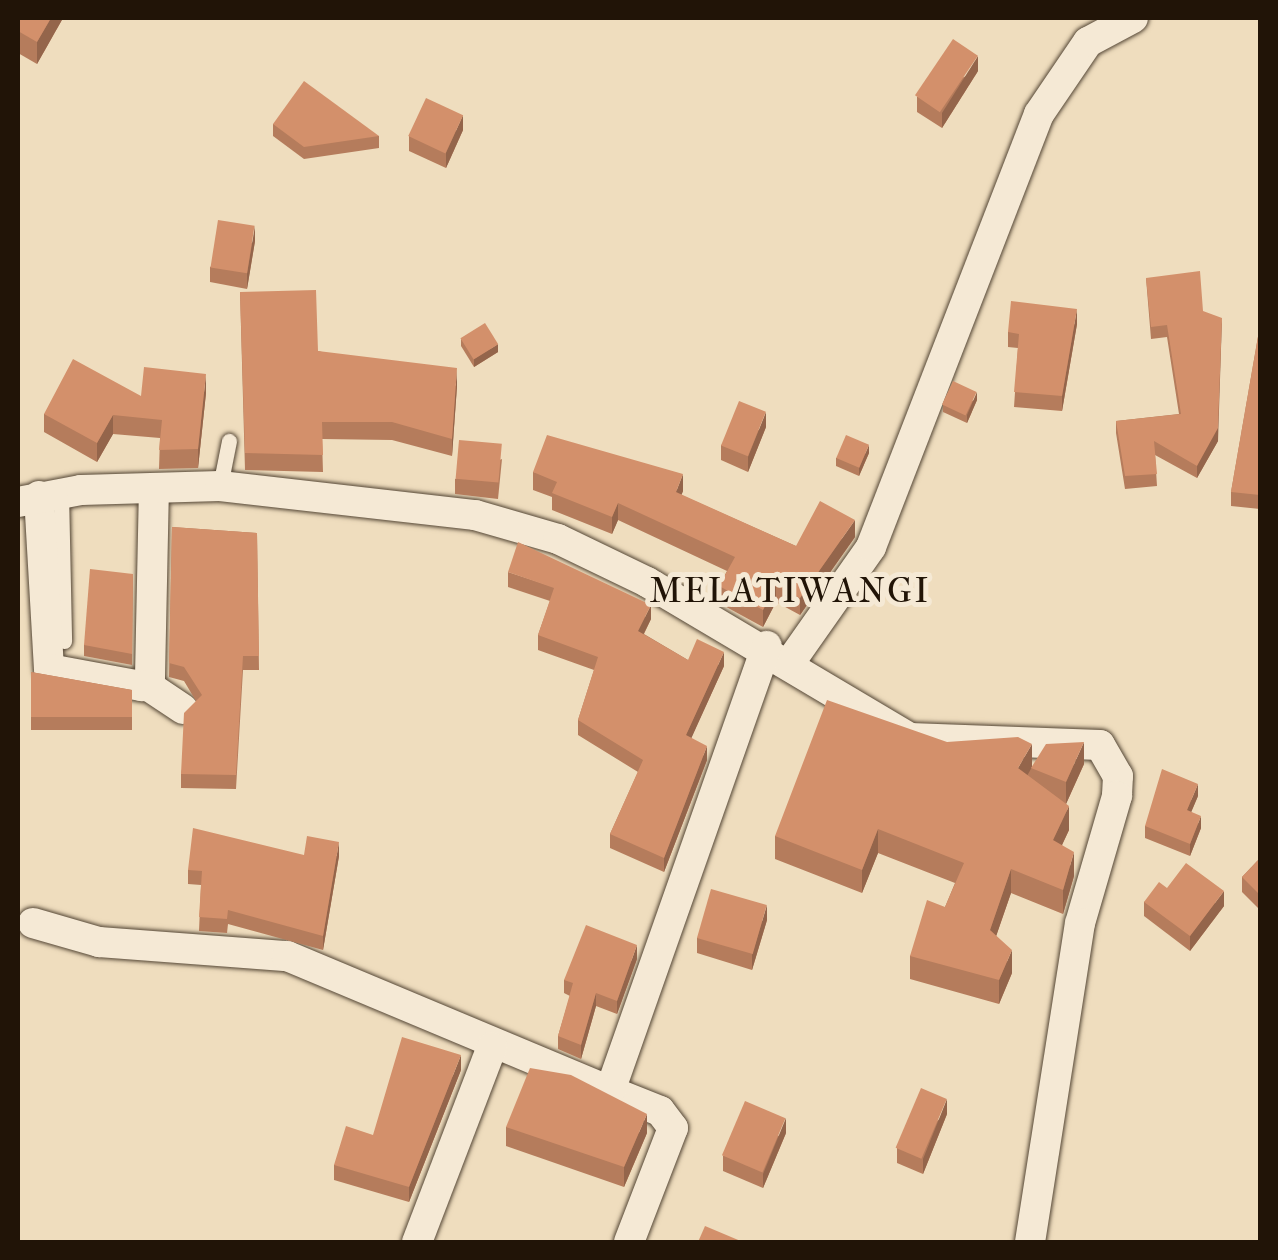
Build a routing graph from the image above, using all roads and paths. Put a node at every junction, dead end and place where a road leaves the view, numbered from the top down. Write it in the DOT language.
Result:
graph roads {
  1 [pos="1132,18"];
  2 [pos="229,442"];
  3 [pos="220,486"];
  4 [pos="154,488"];
  5 [pos="39,497"];
  6 [pos="64,642"];
  7 [pos="779,653"];
  8 [pos="147,686"];
  9 [pos="183,709"];
  10 [pos="32,923"];
  11 [pos="492,1048"];
  12 [pos="610,1091"];
  13 [pos="417,1242"];
  14 [pos="629,1242"];
  15 [pos="1030,1242"];
  1 -- 7 [label="street"];
  2 -- 3 [label="lane"];
  3 -- 4 [label="street"];
  3 -- 7 [label="street"];
  4 -- 5 [label="street"];
  4 -- 8 [label="street"];
  5 -- 6 [label="lane"];
  5 -- 8 [label="street"];
  7 -- 12 [label="street"];
  7 -- 15 [label="street"];
  8 -- 9 [label="street"];
  10 -- 11 [label="street"];
  11 -- 12 [label="street"];
  11 -- 13 [label="street"];
  12 -- 14 [label="street"];
}
